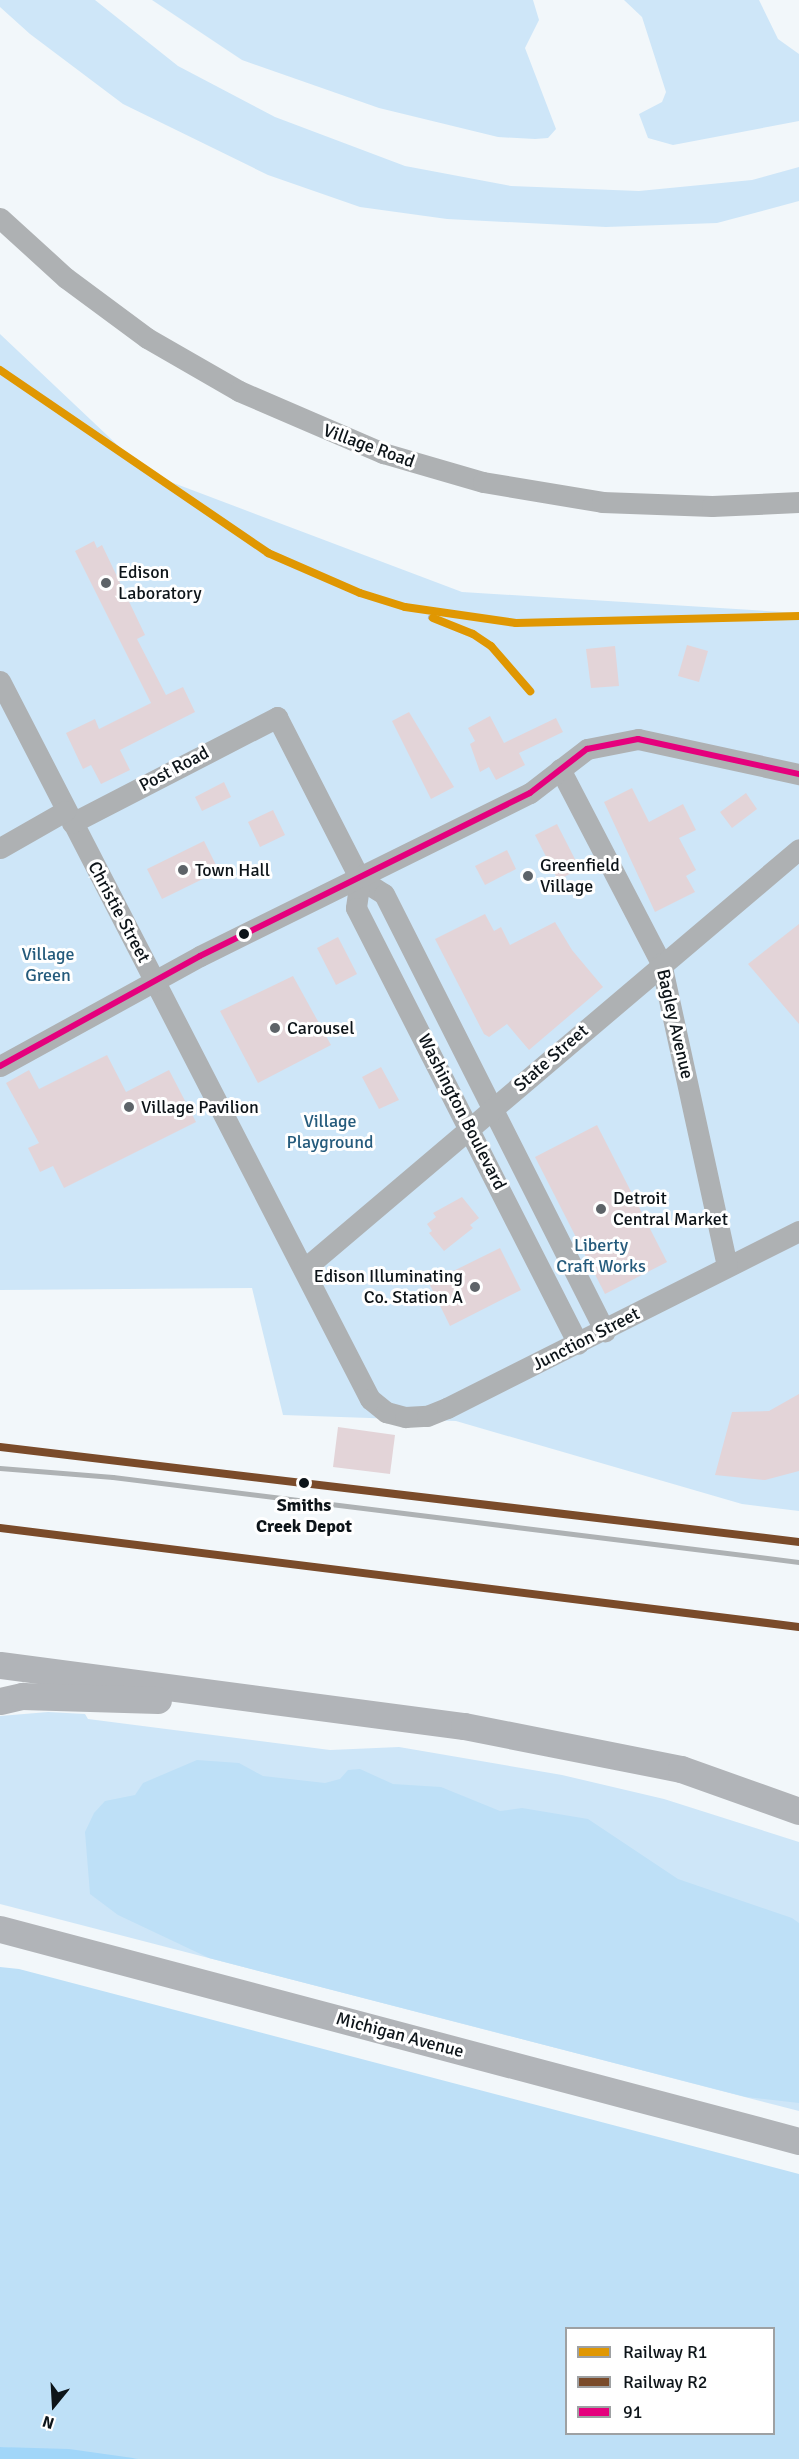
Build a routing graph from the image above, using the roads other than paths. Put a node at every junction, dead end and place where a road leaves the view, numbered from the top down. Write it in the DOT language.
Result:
graph roads {
  1 [pos="0,218"];
  2 [pos="799,502"];
  3 [pos="0,681"];
  4 [pos="277,717"];
  5 [pos="560,769"];
  6 [pos="799,774"];
  7 [pos="69,817"];
  8 [pos="0,848"];
  9 [pos="799,849"];
  10 [pos="360,879"];
  11 [pos="661,963"];
  12 [pos="155,980"];
  13 [pos="0,1066"];
  14 [pos="490,1110"];
  15 [pos="467,1128"];
  16 [pos="799,1231"];
  17 [pos="727,1265"];
  18 [pos="304,1269"];
  19 [pos="605,1331"];
  20 [pos="578,1344"];
  21 [pos="370,1399"];
  22 [pos="0,1665"];
  23 [pos="0,1701"];
  24 [pos="324,1705"];
  25 [pos="799,1811"];
  26 [pos="0,1929"];
  27 [pos="34,1937"];
  28 [pos="0,1940"];
  29 [pos="799,2141"];
  1 -- 2 [label="street, Village Road"];
  3 -- 7 [label="street, Christie Street"];
  4 -- 7 [label="street, Post Road"];
  4 -- 10 [label="street, Washington Boulevard"];
  5 -- 6 [label="street"];
  5 -- 10 [label="street"];
  5 -- 11 [label="street, Bagley Avenue"];
  7 -- 8 [label="street, Post Road"];
  7 -- 12 [label="street, Christie Street"];
  9 -- 11 [label="street, State Street"];
  10 -- 12 [label="street"];
  10 -- 14 [label="street, Washington Boulevard"];
  10 -- 15 [label="street, Washington Boulevard"];
  11 -- 14 [label="street, State Street"];
  11 -- 17 [label="street, Bagley Avenue"];
  12 -- 13 [label="street"];
  12 -- 18 [label="street, Christie Street"];
  14 -- 15 [label="street, State Street"];
  14 -- 19 [label="street, Washington Boulevard"];
  15 -- 18 [label="street, State Street"];
  15 -- 20 [label="street, Washington Boulevard"];
  16 -- 17 [label="street, Junction Street"];
  17 -- 19 [label="street, Junction Street"];
  18 -- 21 [label="street, Christie Street"];
  19 -- 20 [label="street, Junction Street"];
  20 -- 21 [label="street, Junction Street"];
  22 -- 24 [label="main road"];
  23 -- 24 [label="main road"];
  24 -- 25 [label="main road"];
  26 -- 27 [label="main road, Michigan Avenue"];
  27 -- 28 [label="main road"];
  27 -- 29 [label="main road, Michigan Avenue"];
}
